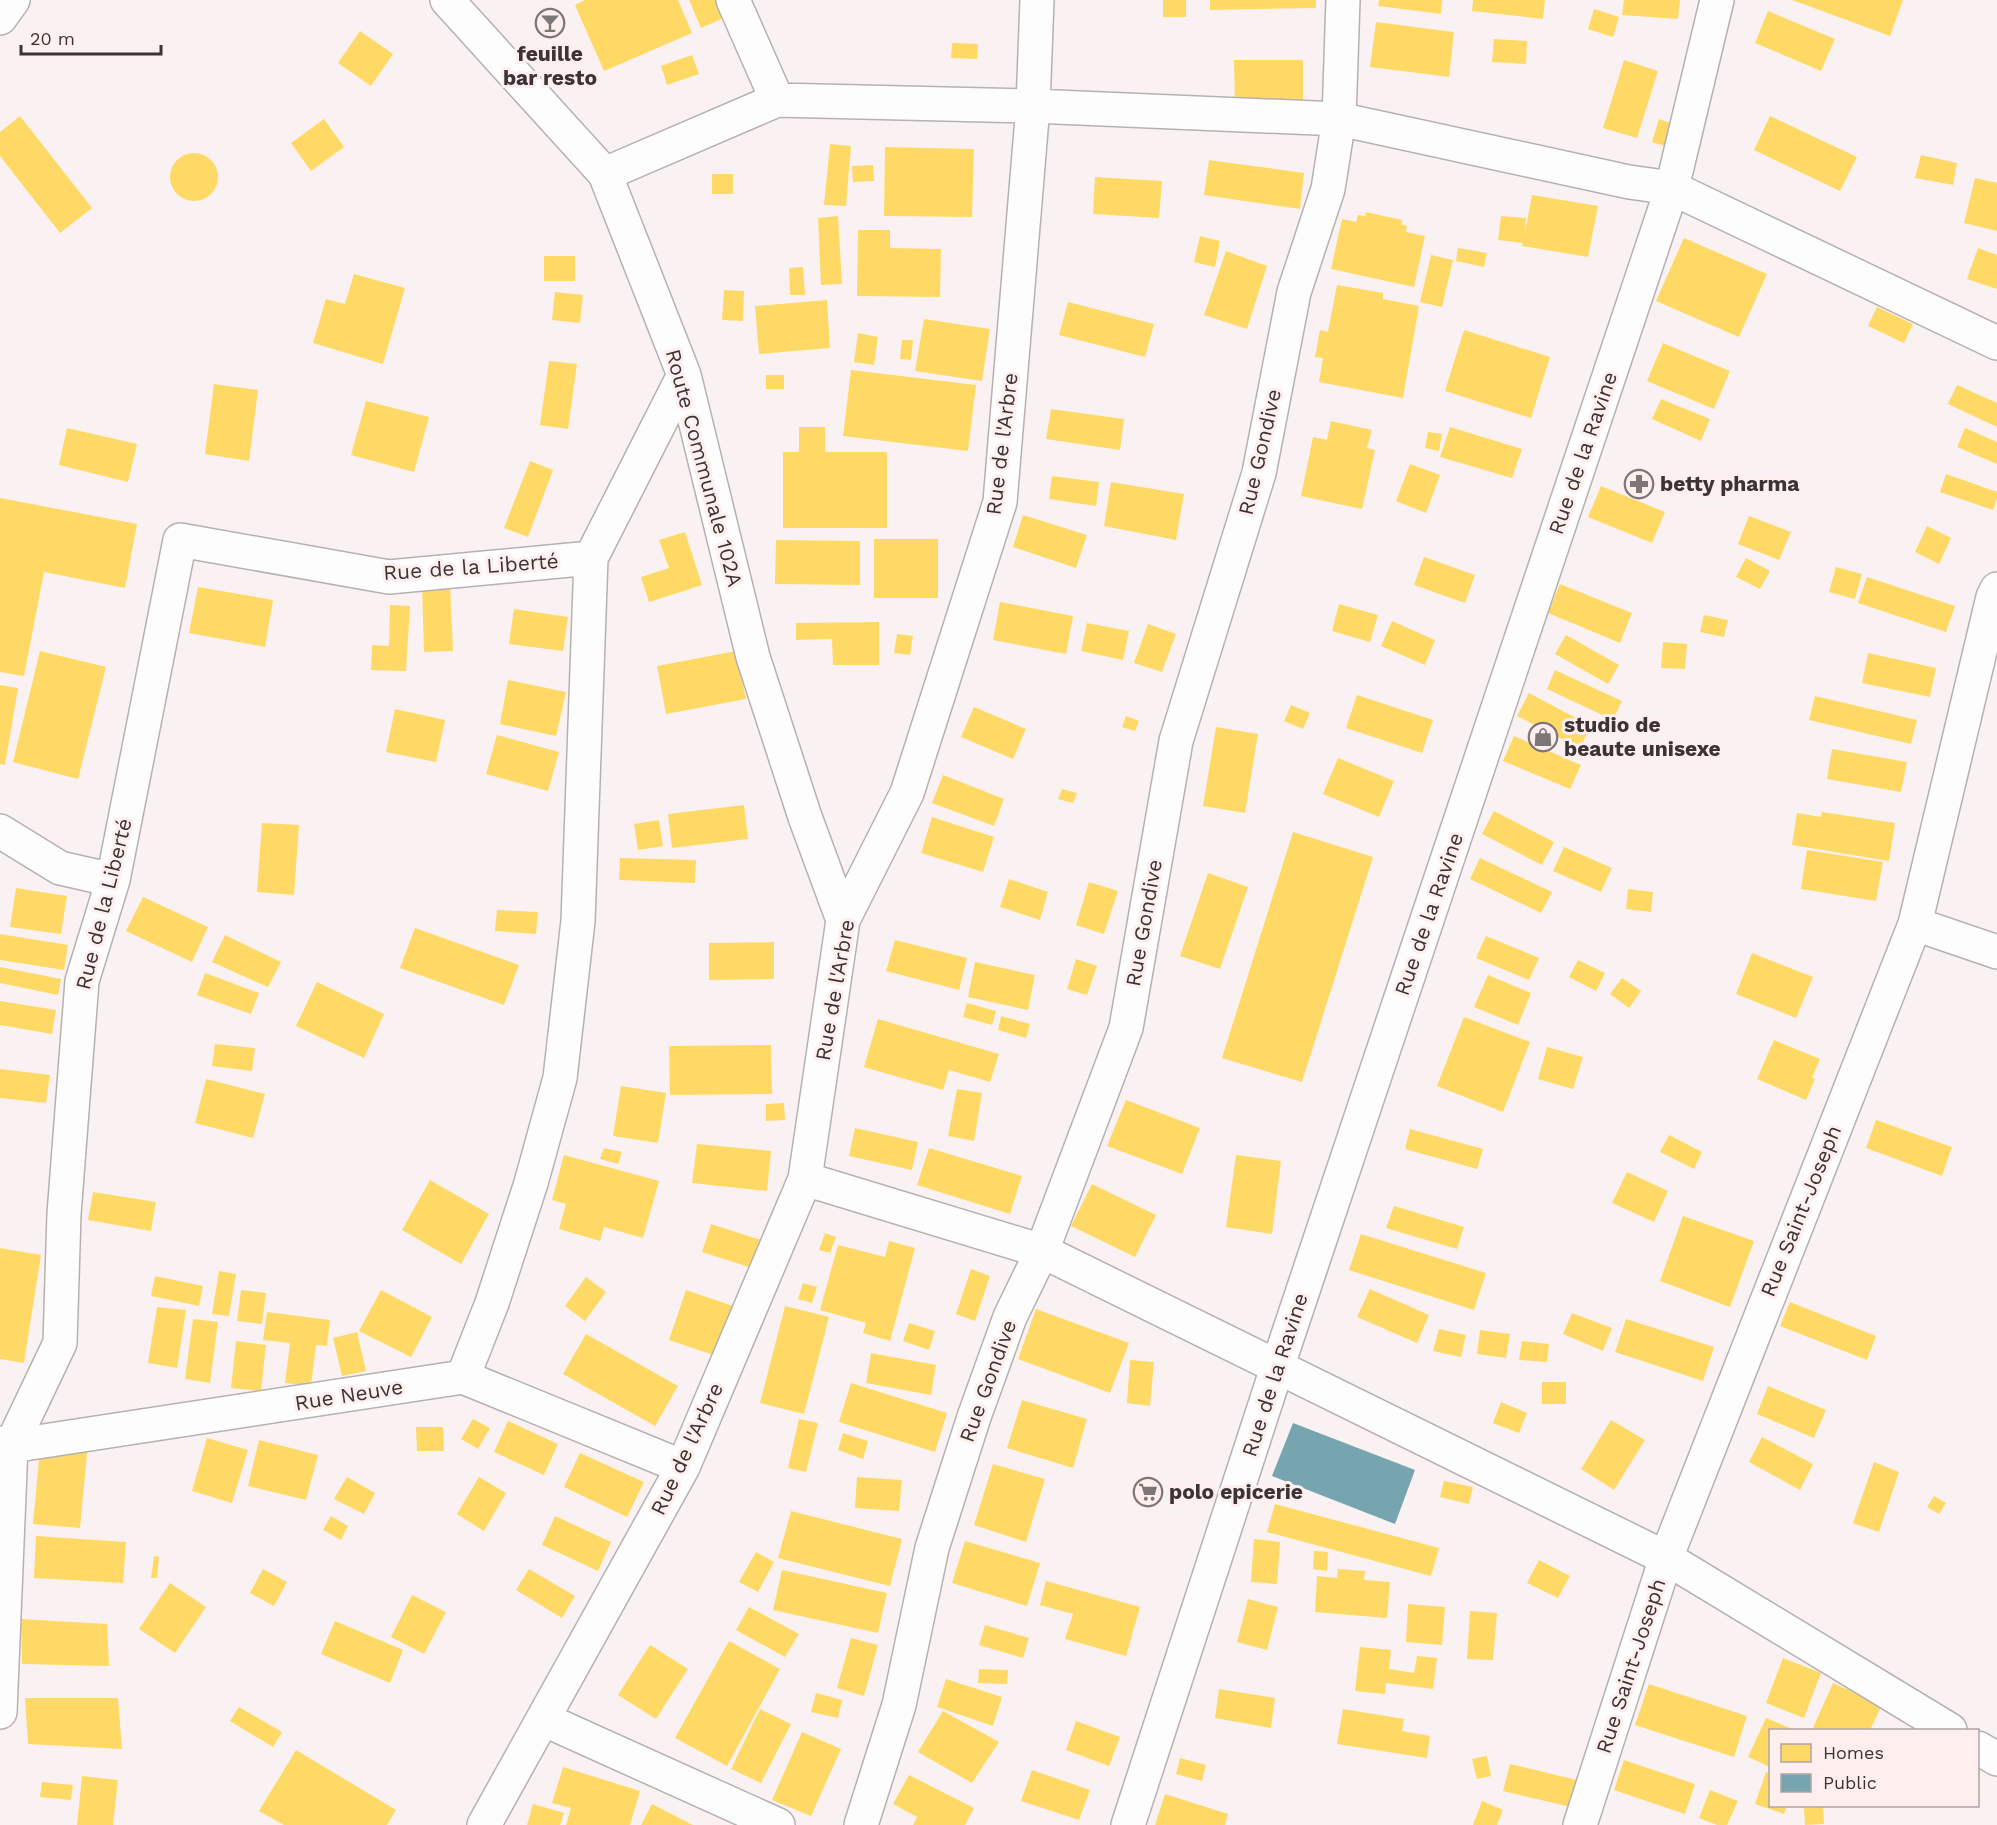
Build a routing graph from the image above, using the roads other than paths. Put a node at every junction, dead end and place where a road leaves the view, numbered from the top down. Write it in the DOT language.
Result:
graph roads {
  1 [pos="13,0"];
  2 [pos="447,0"];
  3 [pos="733,0"];
  4 [pos="1037,0"];
  5 [pos="1342,0"];
  6 [pos="1717,0"];
  7 [pos="0,18"];
  8 [pos="777,100"];
  9 [pos="1033,106"];
  10 [pos="1339,119"];
  11 [pos="605,174"];
  12 [pos="1672,188"];
  13 [pos="1997,343"];
  14 [pos="684,375"];
  15 [pos="591,558"];
  16 [pos="1997,589"];
  17 [pos="0,831"];
  18 [pos="113,880"];
  19 [pos="843,920"];
  20 [pos="1915,924"];
  21 [pos="1997,952"];
  22 [pos="805,1179"];
  23 [pos="1042,1251"];
  24 [pos="1277,1368"];
  25 [pos="463,1377"];
  26 [pos="6,1445"];
  27 [pos="683,1467"];
  28 [pos="1666,1558"];
  29 [pos="0,1712"];
  30 [pos="543,1719"];
  31 [pos="1947,1729"];
  32 [pos="1979,1749"];
  33 [pos="1997,1759"];
  34 [pos="484,1825"];
  35 [pos="778,1825"];
  36 [pos="861,1825"];
  37 [pos="1128,1825"];
  38 [pos="1580,1825"];
  1 -- 7 [label="street"];
  2 -- 11 [label="street, Route Communale 102A"];
  3 -- 8 [label="street"];
  4 -- 9 [label="street, Rue de l'Arbre"];
  5 -- 10 [label="street, Rue Gondive"];
  6 -- 12 [label="street, Rue de la Ravine"];
  8 -- 9 [label="street"];
  8 -- 11 [label="street"];
  9 -- 10 [label="street"];
  9 -- 19 [label="street, Rue de l'Arbre"];
  10 -- 12 [label="street"];
  10 -- 23 [label="street, Rue Gondive"];
  11 -- 14 [label="street, Route Communale 102A"];
  12 -- 13 [label="street"];
  12 -- 24 [label="street, Rue de la Ravine"];
  14 -- 15 [label="street"];
  14 -- 19 [label="street, Route Communale 102A"];
  15 -- 18 [label="street, Rue de la Liberté"];
  15 -- 25 [label="street"];
  16 -- 20 [label="street, Rue Saint-Joseph"];
  17 -- 18 [label="street"];
  18 -- 26 [label="street, Rue de la Liberté"];
  19 -- 22 [label="street, Rue de l'Arbre"];
  20 -- 21 [label="street"];
  20 -- 28 [label="street, Rue Saint-Joseph"];
  22 -- 23 [label="street"];
  22 -- 27 [label="street, Rue de l'Arbre"];
  23 -- 24 [label="street"];
  23 -- 36 [label="street, Rue Gondive"];
  24 -- 28 [label="street"];
  24 -- 37 [label="street, Rue de la Ravine"];
  25 -- 26 [label="street, Rue Neuve"];
  25 -- 27 [label="street"];
  26 -- 29 [label="street, Rue de la Liberté"];
  27 -- 30 [label="street, Rue de l'Arbre"];
  28 -- 31 [label="street"];
  28 -- 38 [label="street, Rue Saint-Joseph"];
  30 -- 34 [label="street, Rue de l'Arbre"];
  30 -- 35 [label="street"];
  32 -- 33 [label="street"];
}
